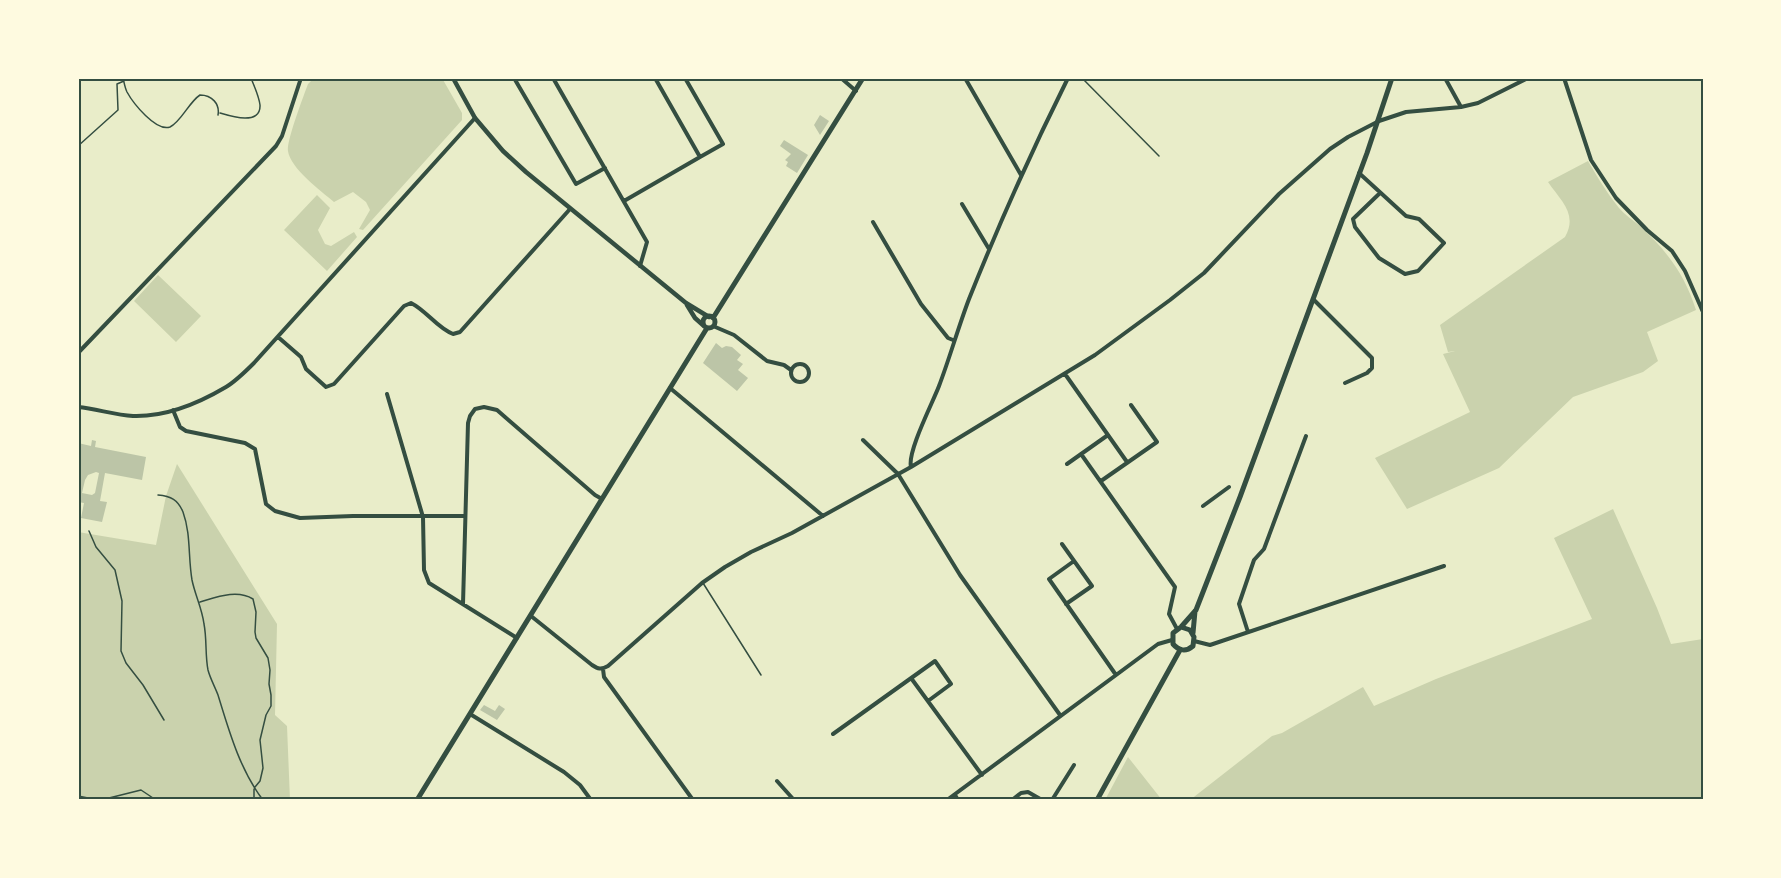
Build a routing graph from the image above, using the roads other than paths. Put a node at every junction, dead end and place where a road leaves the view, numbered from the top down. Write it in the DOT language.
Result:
graph roads {
  1 [pos="251,78"];
  2 [pos="302,78"];
  3 [pos="453,78"];
  4 [pos="514,78"];
  5 [pos="553,78"];
  6 [pos="655,78"];
  7 [pos="685,78"];
  8 [pos="841,78"];
  9 [pos="863,78"];
  10 [pos="965,78"];
  11 [pos="1068,78"];
  12 [pos="1082,78"];
  13 [pos="1392,78"];
  14 [pos="1445,78"];
  15 [pos="1528,78"];
  16 [pos="1564,78"];
  17 [pos="124,80"];
  18 [pos="856,91"];
  19 [pos="1461,107"];
  20 [pos="475,118"];
  21 [pos="1379,121"];
  22 [pos="78,146"];
  23 [pos="1158,156"];
  24 [pos="700,157"];
  25 [pos="605,168"];
  26 [pos="1359,173"];
  27 [pos="1021,175"];
  28 [pos="1380,193"];
  29 [pos="624,201"];
  30 [pos="962,204"];
  31 [pos="570,209"];
  32 [pos="873,222"];
  33 [pos="989,249"];
  34 [pos="640,266"];
  35 [pos="1313,299"];
  36 [pos="686,303"];
  37 [pos="1703,312"];
  38 [pos="711,317"];
  39 [pos="708,327"];
  40 [pos="278,337"];
  41 [pos="953,340"];
  42 [pos="78,353"];
  43 [pos="791,370"];
  44 [pos="1065,374"];
  45 [pos="1345,383"];
  46 [pos="670,388"];
  47 [pos="387,394"];
  48 [pos="1131,405"];
  49 [pos="78,407"];
  50 [pos="173,410"];
  51 [pos="1108,435"];
  52 [pos="1305,436"];
  53 [pos="863,440"];
  54 [pos="1081,454"];
  55 [pos="1127,462"];
  56 [pos="1067,464"];
  57 [pos="911,467"];
  58 [pos="898,474"];
  59 [pos="1101,481"];
  60 [pos="1229,487"];
  61 [pos="602,499"];
  62 [pos="1203,506"];
  63 [pos="465,516"];
  64 [pos="823,516"];
  65 [pos="423,517"];
  66 [pos="1062,544"];
  67 [pos="1074,561"];
  68 [pos="1444,566"];
  69 [pos="702,583"];
  70 [pos="464,604"];
  71 [pos="1066,604"];
  72 [pos="1196,610"];
  73 [pos="531,616"];
  74 [pos="1179,628"];
  75 [pos="1248,632"];
  76 [pos="1193,633"];
  77 [pos="517,638"];
  78 [pos="1172,640"];
  79 [pos="1194,641"];
  80 [pos="1180,650"];
  81 [pos="603,669"];
  82 [pos="761,675"];
  83 [pos="1116,675"];
  84 [pos="911,678"];
  85 [pos="928,701"];
  86 [pos="470,714"];
  87 [pos="1060,715"];
  88 [pos="833,734"];
  89 [pos="1074,765"];
  90 [pos="982,775"];
  91 [pos="777,781"];
  92 [pos="955,795"];
  93 [pos="417,800"];
  94 [pos="591,800"];
  95 [pos="693,800"];
  96 [pos="794,800"];
  97 [pos="947,800"];
  98 [pos="958,800"];
  99 [pos="1012,800"];
  100 [pos="1042,800"];
  101 [pos="1052,800"];
  102 [pos="1097,800"];
  1 -- 17 [label="lane"];
  2 -- 42 [label="street"];
  3 -- 20 [label="street"];
  4 -- 25 [label="street"];
  5 -- 25 [label="street"];
  6 -- 24 [label="street"];
  7 -- 24 [label="street"];
  8 -- 18 [label="street"];
  9 -- 18 [label="main road"];
  10 -- 27 [label="street"];
  11 -- 27 [label="street"];
  12 -- 23 [label="lane"];
  13 -- 21 [label="main road"];
  14 -- 19 [label="street"];
  15 -- 19 [label="street"];
  16 -- 37 [label="street"];
  17 -- 22 [label="lane"];
  18 -- 38 [label="main road"];
  19 -- 21 [label="street"];
  20 -- 31 [label="street"];
  20 -- 40 [label="street"];
  21 -- 26 [label="main road"];
  21 -- 44 [label="street"];
  24 -- 29 [label="street"];
  25 -- 29 [label="street"];
  26 -- 28 [label="street"];
  26 -- 35 [label="main road"];
  27 -- 33 [label="street"];
  28 -- 28 [label="street"];
  29 -- 34 [label="street"];
  30 -- 33 [label="street"];
  31 -- 34 [label="street"];
  31 -- 40 [label="street"];
  32 -- 41 [label="street"];
  33 -- 41 [label="street"];
  34 -- 36 [label="street"];
  35 -- 45 [label="street"];
  35 -- 72 [label="main road"];
  36 -- 38 [label="street"];
  36 -- 39 [label="street"];
  38 -- 39 [label="main road"];
  38 -- 39 [label="main road"];
  39 -- 43 [label="street"];
  39 -- 46 [label="main road"];
  40 -- 50 [label="street"];
  41 -- 57 [label="street"];
  43 -- 43 [label="street"];
  44 -- 51 [label="street"];
  44 -- 57 [label="street"];
  46 -- 61 [label="main road"];
  46 -- 64 [label="street"];
  47 -- 65 [label="street"];
  48 -- 55 [label="street"];
  49 -- 50 [label="street"];
  50 -- 65 [label="street"];
  51 -- 54 [label="street"];
  51 -- 55 [label="street"];
  52 -- 75 [label="street"];
  53 -- 58 [label="street"];
  54 -- 56 [label="street"];
  54 -- 59 [label="street"];
  55 -- 59 [label="street"];
  57 -- 58 [label="street"];
  58 -- 64 [label="street"];
  58 -- 87 [label="street"];
  59 -- 74 [label="street"];
  60 -- 62 [label="street"];
  61 -- 63 [label="street"];
  61 -- 73 [label="main road"];
  63 -- 65 [label="street"];
  63 -- 70 [label="street"];
  64 -- 69 [label="street"];
  65 -- 70 [label="street"];
  66 -- 67 [label="street"];
  67 -- 71 [label="street"];
  67 -- 71 [label="street"];
  68 -- 75 [label="street"];
  69 -- 81 [label="street"];
  69 -- 82 [label="lane"];
  70 -- 77 [label="street"];
  71 -- 83 [label="street"];
  72 -- 74 [label="main road"];
  72 -- 76 [label="main road"];
  73 -- 77 [label="main road"];
  73 -- 81 [label="street"];
  74 -- 76 [label="main road"];
  74 -- 78 [label="main road"];
  75 -- 79 [label="street"];
  76 -- 79 [label="main road"];
  77 -- 86 [label="main road"];
  78 -- 80 [label="main road"];
  78 -- 83 [label="street"];
  79 -- 80 [label="main road"];
  80 -- 102 [label="main road"];
  81 -- 95 [label="street"];
  83 -- 87 [label="street"];
  84 -- 85 [label="street"];
  84 -- 85 [label="street"];
  84 -- 88 [label="street"];
  85 -- 90 [label="street"];
  86 -- 93 [label="main road"];
  86 -- 94 [label="street"];
  87 -- 90 [label="street"];
  89 -- 101 [label="street"];
  90 -- 92 [label="street"];
  91 -- 96 [label="street"];
  92 -- 97 [label="street"];
  92 -- 98 [label="street"];
  99 -- 100 [label="street"];
}
